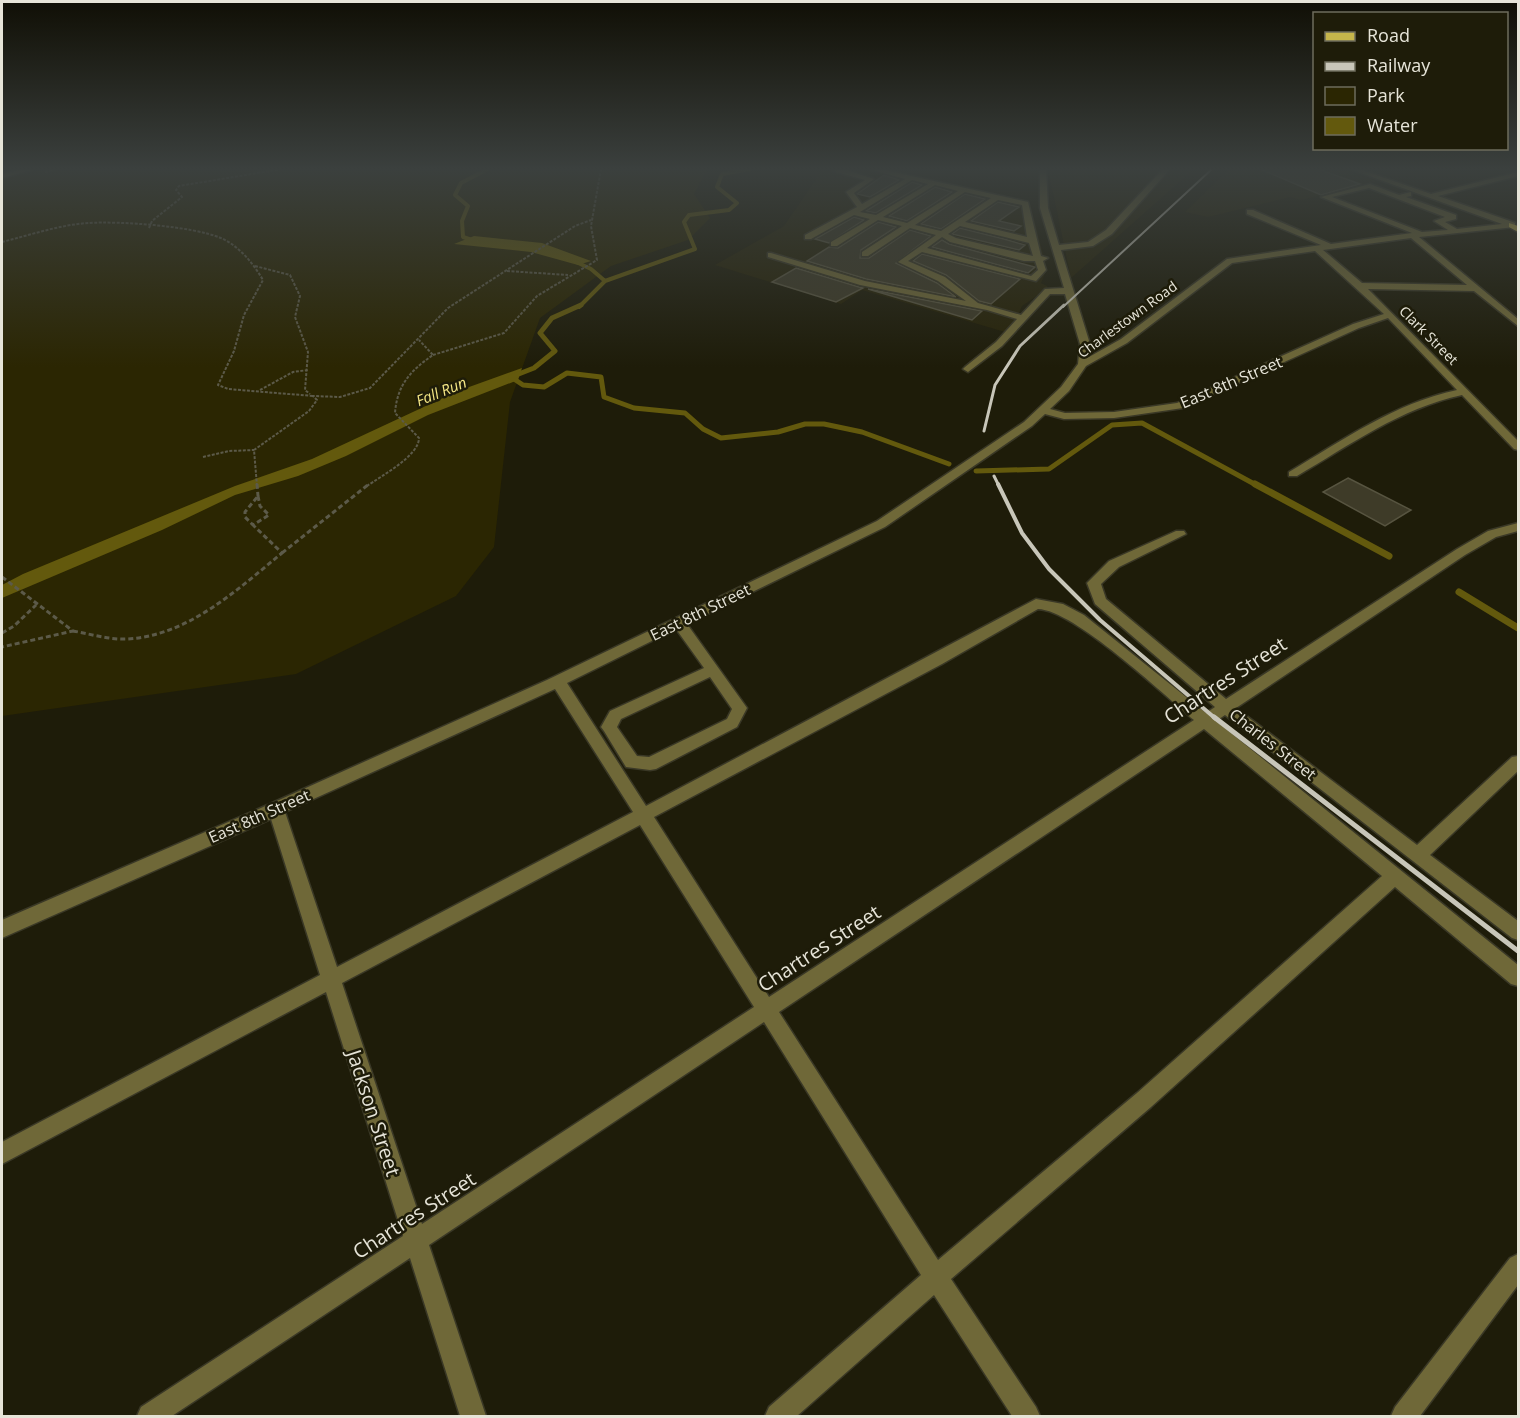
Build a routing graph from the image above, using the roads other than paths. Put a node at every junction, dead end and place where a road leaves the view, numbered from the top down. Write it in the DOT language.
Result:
graph roads {
  1 [pos="811,235"];
  2 [pos="849,235"];
  3 [pos="895,235"];
  4 [pos="940,235"];
  5 [pos="944,235"];
  6 [pos="1006,235"];
  7 [pos="1031,235"];
  8 [pos="1051,235"];
  9 [pos="1104,235"];
  10 [pos="1305,235"];
  11 [pos="1417,235"];
  12 [pos="1418,235"];
  13 [pos="808,237"];
  14 [pos="1032,242"];
  15 [pos="834,244"];
  16 [pos="1330,246"];
  17 [pos="1055,248"];
  18 [pos="1316,248"];
  19 [pos="922,249"];
  20 [pos="771,255"];
  21 [pos="866,255"];
  22 [pos="1037,259"];
  23 [pos="1058,259"];
  24 [pos="1360,286"];
  25 [pos="1477,288"];
  26 [pos="1068,291"];
  27 [pos="975,305"];
  28 [pos="1390,315"];
  29 [pos="1023,318"];
  30 [pos="1518,323"];
  31 [pos="1083,364"];
  32 [pos="968,369"];
  33 [pos="1465,391"];
  34 [pos="1044,410"];
  35 [pos="1518,447"];
  36 [pos="1293,474"];
  37 [pos="1518,527"];
  38 [pos="1180,534"];
  39 [pos="679,623"];
  40 [pos="713,670"];
  41 [pos="558,681"];
  42 [pos="1225,707"];
  43 [pos="1204,722"];
  44 [pos="1518,762"];
  45 [pos="276,809"];
  46 [pos="642,814"];
  47 [pos="1418,855"];
  48 [pos="1394,876"];
  49 [pos="2,929"];
  50 [pos="1518,932"];
  51 [pos="1518,977"];
  52 [pos="331,979"];
  53 [pos="768,1009"];
  54 [pos="2,1153"];
  55 [pos="417,1240"];
  56 [pos="1518,1266"];
  57 [pos="936,1277"];
  58 [pos="150,1416"];
  59 [pos="473,1416"];
  60 [pos="778,1416"];
  61 [pos="1027,1416"];
  62 [pos="1404,1416"];
  1 -- 13 [label="street"];
  2 -- 15 [label="street"];
  3 -- 21 [label="street"];
  4 -- 19 [label="street"];
  5 -- 22 [label="street"];
  6 -- 14 [label="street"];
  7 -- 14 [label="street"];
  8 -- 17 [label="street"];
  9 -- 17 [label="street"];
  10 -- 16 [label="street"];
  11 -- 16 [label="street, Charlestown Road"];
  12 -- 25 [label="street"];
  14 -- 22 [label="street"];
  16 -- 18 [label="street, Charlestown Road"];
  17 -- 23 [label="street"];
  18 -- 24 [label="street, Clark Street"];
  18 -- 31 [label="street, Charlestown Road"];
  19 -- 22 [label="street"];
  19 -- 27 [label="street"];
  20 -- 27 [label="street"];
  22 -- 23 [label="street"];
  23 -- 26 [label="street"];
  24 -- 25 [label="street"];
  24 -- 28 [label="street, Clark Street"];
  25 -- 30 [label="street"];
  26 -- 29 [label="street"];
  26 -- 31 [label="street"];
  27 -- 29 [label="street"];
  28 -- 33 [label="street, Clark Street"];
  28 -- 34 [label="street, East 8th Street"];
  29 -- 32 [label="street"];
  31 -- 34 [label="street, Charlestown Road"];
  33 -- 35 [label="street, Clark Street"];
  33 -- 36 [label="street"];
  34 -- 39 [label="street, East 8th Street"];
  37 -- 42 [label="street, Chartres Street"];
  38 -- 42 [label="street, Charles Street"];
  39 -- 40 [label="street"];
  39 -- 41 [label="street, East 8th Street"];
  40 -- 40 [label="street"];
  41 -- 45 [label="street, East 8th Street"];
  41 -- 46 [label="street"];
  42 -- 43 [label="street, Chartres Street"];
  42 -- 47 [label="street, Charles Street"];
  43 -- 46 [label="street"];
  43 -- 48 [label="street"];
  43 -- 53 [label="street, Chartres Street"];
  44 -- 47 [label="street"];
  45 -- 49 [label="street, East 8th Street"];
  45 -- 52 [label="street, Jackson Street"];
  46 -- 52 [label="street"];
  46 -- 53 [label="street"];
  47 -- 50 [label="street, Charles Street"];
  48 -- 51 [label="street"];
  48 -- 57 [label="street"];
  52 -- 54 [label="street"];
  52 -- 55 [label="street, Jackson Street"];
  53 -- 55 [label="street, Chartres Street"];
  53 -- 57 [label="street"];
  55 -- 58 [label="street, Chartres Street"];
  55 -- 59 [label="street, Jackson Street"];
  56 -- 62 [label="street"];
  57 -- 60 [label="street"];
  57 -- 61 [label="street"];
}
